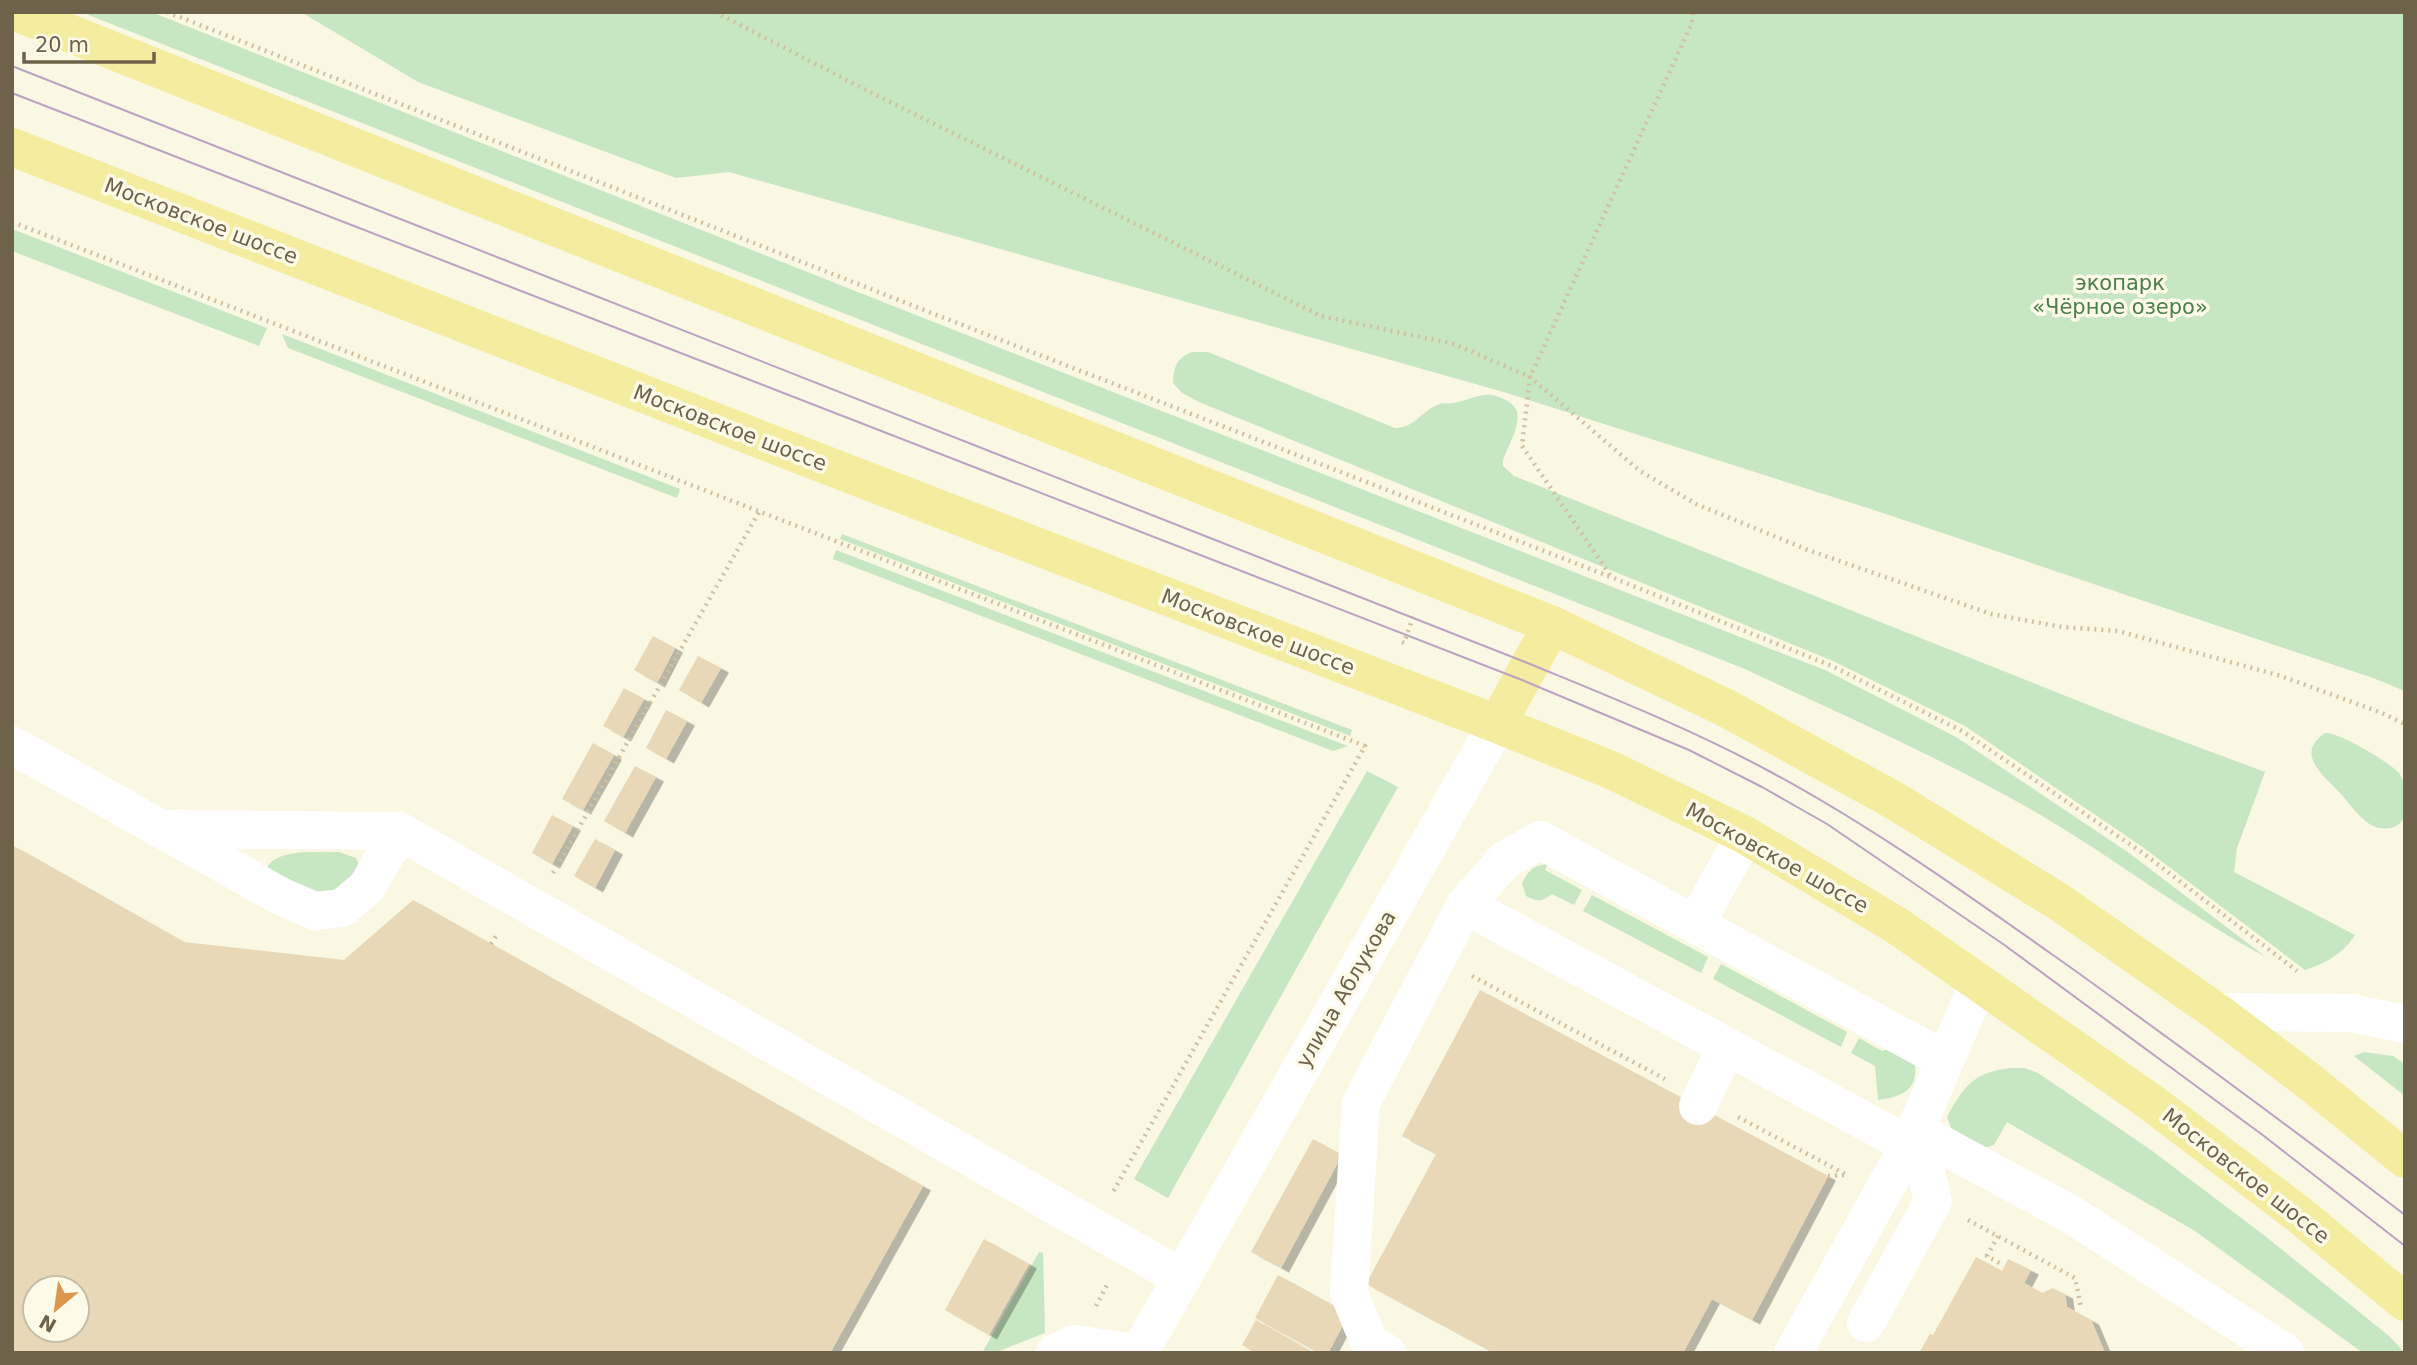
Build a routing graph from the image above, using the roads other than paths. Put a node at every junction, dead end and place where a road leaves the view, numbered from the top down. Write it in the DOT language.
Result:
graph roads {
  1 [pos="16,12"];
  2 [pos="12,147"];
  3 [pos="1552,625"];
  4 [pos="1497,724"];
  5 [pos="12,745"];
  6 [pos="160,829"];
  7 [pos="398,831"];
  8 [pos="1745,835"];
  9 [pos="1465,905"];
  10 [pos="1695,925"];
  11 [pos="1978,984"];
  12 [pos="2217,1012"];
  13 [pos="2405,1024"];
  14 [pos="1726,1047"];
  15 [pos="1945,1060"];
  16 [pos="1698,1106"];
  17 [pos="1912,1138"];
  18 [pos="2405,1159"];
  19 [pos="1182,1278"];
  20 [pos="2405,1302"];
  21 [pos="1866,1323"];
  22 [pos="1798,1351"];
  23 [pos="1055,1353"];
  24 [pos="1133,1353"];
  25 [pos="1139,1353"];
  26 [pos="1387,1353"];
  27 [pos="2286,1353"];
  1 -- 3 [label="main road"];
  2 -- 4 [label="main road, Московское шоссе"];
  3 -- 4 [label="main road, улица Аблукова"];
  3 -- 12 [label="main road"];
  4 -- 8 [label="main road, Московское шоссе"];
  4 -- 19 [label="street, улица Аблукова"];
  5 -- 6 [label="street"];
  6 -- 7 [label="street"];
  6 -- 7 [label="street"];
  7 -- 19 [label="street"];
  8 -- 10 [label="street"];
  8 -- 11 [label="main road, Московское шоссе"];
  9 -- 10 [label="street"];
  9 -- 14 [label="street"];
  9 -- 26 [label="street"];
  10 -- 15 [label="street"];
  11 -- 15 [label="street"];
  11 -- 20 [label="main road, Московское шоссе"];
  12 -- 13 [label="street"];
  12 -- 18 [label="main road"];
  14 -- 16 [label="street"];
  14 -- 17 [label="street"];
  15 -- 17 [label="street"];
  17 -- 21 [label="street"];
  17 -- 22 [label="street"];
  17 -- 27 [label="street"];
  19 -- 25 [label="street, улица Аблукова"];
  23 -- 24 [label="street"];
}
